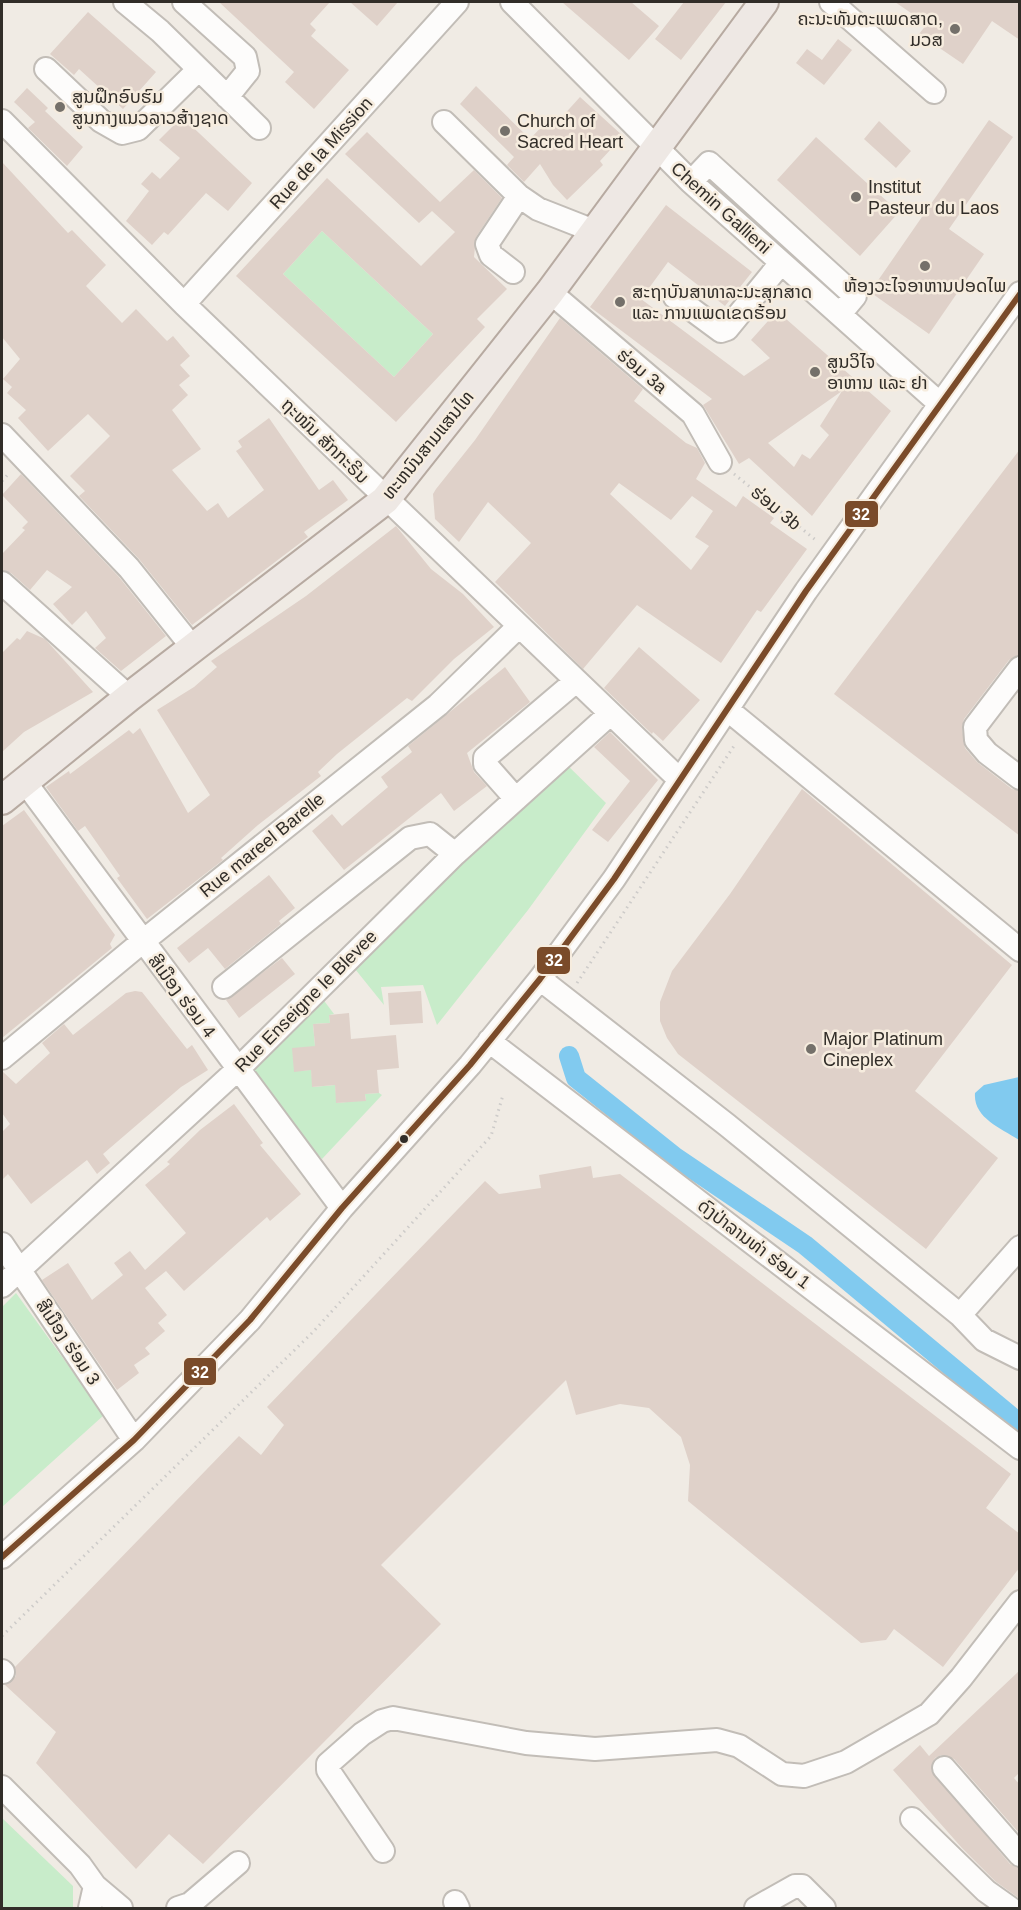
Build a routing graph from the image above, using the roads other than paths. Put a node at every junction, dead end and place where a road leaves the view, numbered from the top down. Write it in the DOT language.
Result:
graph roads {
  1 [pos="125,2"];
  2 [pos="184,2"];
  3 [pos="457,2"];
  4 [pos="512,2"];
  5 [pos="764,2"];
  6 [pos="831,2"];
  7 [pos="45,69"];
  8 [pos="198,70"];
  9 [pos="933,92"];
  10 [pos="227,97"];
  11 [pos="2,122"];
  12 [pos="444,122"];
  13 [pos="259,129"];
  14 [pos="656,148"];
  15 [pos="691,182"];
  16 [pos="519,196"];
  17 [pos="594,231"];
  18 [pos="781,263"];
  19 [pos="513,272"];
  20 [pos="550,292"];
  21 [pos="1020,293"];
  22 [pos="675,297"];
  23 [pos="184,304"];
  24 [pos="840,314"];
  25 [pos="939,403"];
  26 [pos="2,435"];
  27 [pos="720,462"];
  28 [pos="385,500"];
  29 [pos="2,583"];
  30 [pos="518,627"];
  31 [pos="193,648"];
  32 [pos="1020,668"];
  33 [pos="576,681"];
  34 [pos="129,697"];
  35 [pos="728,710"];
  36 [pos="610,714"];
  37 [pos="1020,778"];
  38 [pos="679,779"];
  39 [pos="25,782"];
  40 [pos="516,799"];
  41 [pos="2,800"];
  42 [pos="455,854"];
  43 [pos="142,942"];
  44 [pos="1020,950"];
  45 [pos="540,979"];
  46 [pos="224,987"];
  47 [pos="489,1041"];
  48 [pos="2,1058"];
  49 [pos="237,1070"];
  50 [pos="342,1208"];
  51 [pos="2,1244"];
  52 [pos="1020,1247"];
  53 [pos="20,1269"];
  54 [pos="2,1286"];
  55 [pos="960,1315"];
  56 [pos="1020,1358"];
  57 [pos="134,1440"];
  58 [pos="1020,1448"];
  59 [pos="2,1557"];
  60 [pos="1020,1602"];
  61 [pos="944,1768"];
  62 [pos="2,1787"];
  63 [pos="912,1819"];
  64 [pos="383,1851"];
  65 [pos="1020,1855"];
  66 [pos="238,1863"];
  67 [pos="95,1886"];
  68 [pos="90,1908"];
  69 [pos="121,1908"];
  70 [pos="178,1908"];
  71 [pos="756,1908"];
  72 [pos="824,1908"];
  73 [pos="1010,1908"];
  1 -- 8 [label="street"];
  2 -- 10 [label="street"];
  3 -- 23 [label="street, Rue de la Mission"];
  4 -- 14 [label="street, Chemin Gallieni"];
  5 -- 14 [label="main road, ທະຫນົນສາມແສນໄທ"];
  6 -- 9 [label="street"];
  7 -- 8 [label="street"];
  8 -- 10 [label="street"];
  10 -- 13 [label="street"];
  11 -- 23 [label="street, ຖະໜົນ ສັກກະຣິນ"];
  12 -- 16 [label="street"];
  14 -- 15 [label="street, Chemin Gallieni"];
  14 -- 17 [label="main road, ທະຫນົນສາມແສນໄທ"];
  15 -- 18 [label="street, Chemin Gallieni"];
  15 -- 24 [label="street"];
  16 -- 17 [label="street"];
  16 -- 19 [label="street"];
  17 -- 20 [label="main road, ທະຫນົນສາມແສນໄທ"];
  18 -- 22 [label="street"];
  18 -- 24 [label="street, Chemin Gallieni"];
  20 -- 27 [label="street, ຮ່ອມ 3a"];
  20 -- 28 [label="main road, ທະຫນົນສາມແສນໄທ"];
  21 -- 25 [label="street"];
  23 -- 28 [label="street, ຖະໜົນ ສັກກະຣິນ"];
  24 -- 25 [label="street, Chemin Gallieni"];
  25 -- 35 [label="street"];
  26 -- 31 [label="street"];
  28 -- 30 [label="street, ຖະໜົນ ສັກກະຣິນ"];
  28 -- 31 [label="main road, ທະຫນົນສາມແສນໄທ"];
  29 -- 34 [label="street"];
  30 -- 33 [label="street, ຖະໜົນ ສັກກະຣິນ"];
  30 -- 43 [label="street, Rue mareel Barelle"];
  31 -- 34 [label="main road, ທະຫນົນສາມແສນໄທ"];
  32 -- 37 [label="street"];
  33 -- 36 [label="street, ຖະໜົນ ສັກກະຣິນ"];
  33 -- 40 [label="street"];
  34 -- 39 [label="main road, ທະຫນົນສາມແສນໄທ"];
  35 -- 38 [label="street"];
  35 -- 44 [label="street"];
  36 -- 38 [label="street, ຖະໜົນ ສັກກະຣິນ"];
  36 -- 40 [label="street, Rue Enseigne le Blevee"];
  38 -- 45 [label="street"];
  39 -- 41 [label="main road, ທະຫນົນສາມແສນໄທ"];
  39 -- 43 [label="street, ສີເມືອງ ຮ່ອມ 4"];
  40 -- 42 [label="street, Rue Enseigne le Blevee"];
  42 -- 46 [label="street"];
  42 -- 49 [label="street, Rue Enseigne le Blevee"];
  43 -- 48 [label="street, Rue mareel Barelle"];
  43 -- 49 [label="street, ສີເມືອງ ຮ່ອມ 4"];
  45 -- 47 [label="street"];
  45 -- 55 [label="street"];
  47 -- 50 [label="street"];
  47 -- 58 [label="street, ດົງປ່າລານທ່າ ຮ່ອມ 1"];
  49 -- 50 [label="street, ສີເມືອງ ຮ່ອມ 4"];
  49 -- 53 [label="street, Rue Enseigne le Blevee"];
  50 -- 57 [label="street"];
  51 -- 53 [label="street, ສີເມືອງ ຮ່ອມ 3"];
  52 -- 55 [label="street"];
  53 -- 54 [label="street, Rue Enseigne le Blevee"];
  53 -- 57 [label="street, ສີເມືອງ ຮ່ອມ 3"];
  55 -- 56 [label="street"];
  57 -- 59 [label="street"];
  60 -- 64 [label="street"];
  61 -- 65 [label="street"];
  62 -- 67 [label="street"];
  63 -- 73 [label="street"];
  66 -- 70 [label="street"];
  67 -- 68 [label="street"];
  67 -- 69 [label="street"];
  71 -- 72 [label="street"];
}
